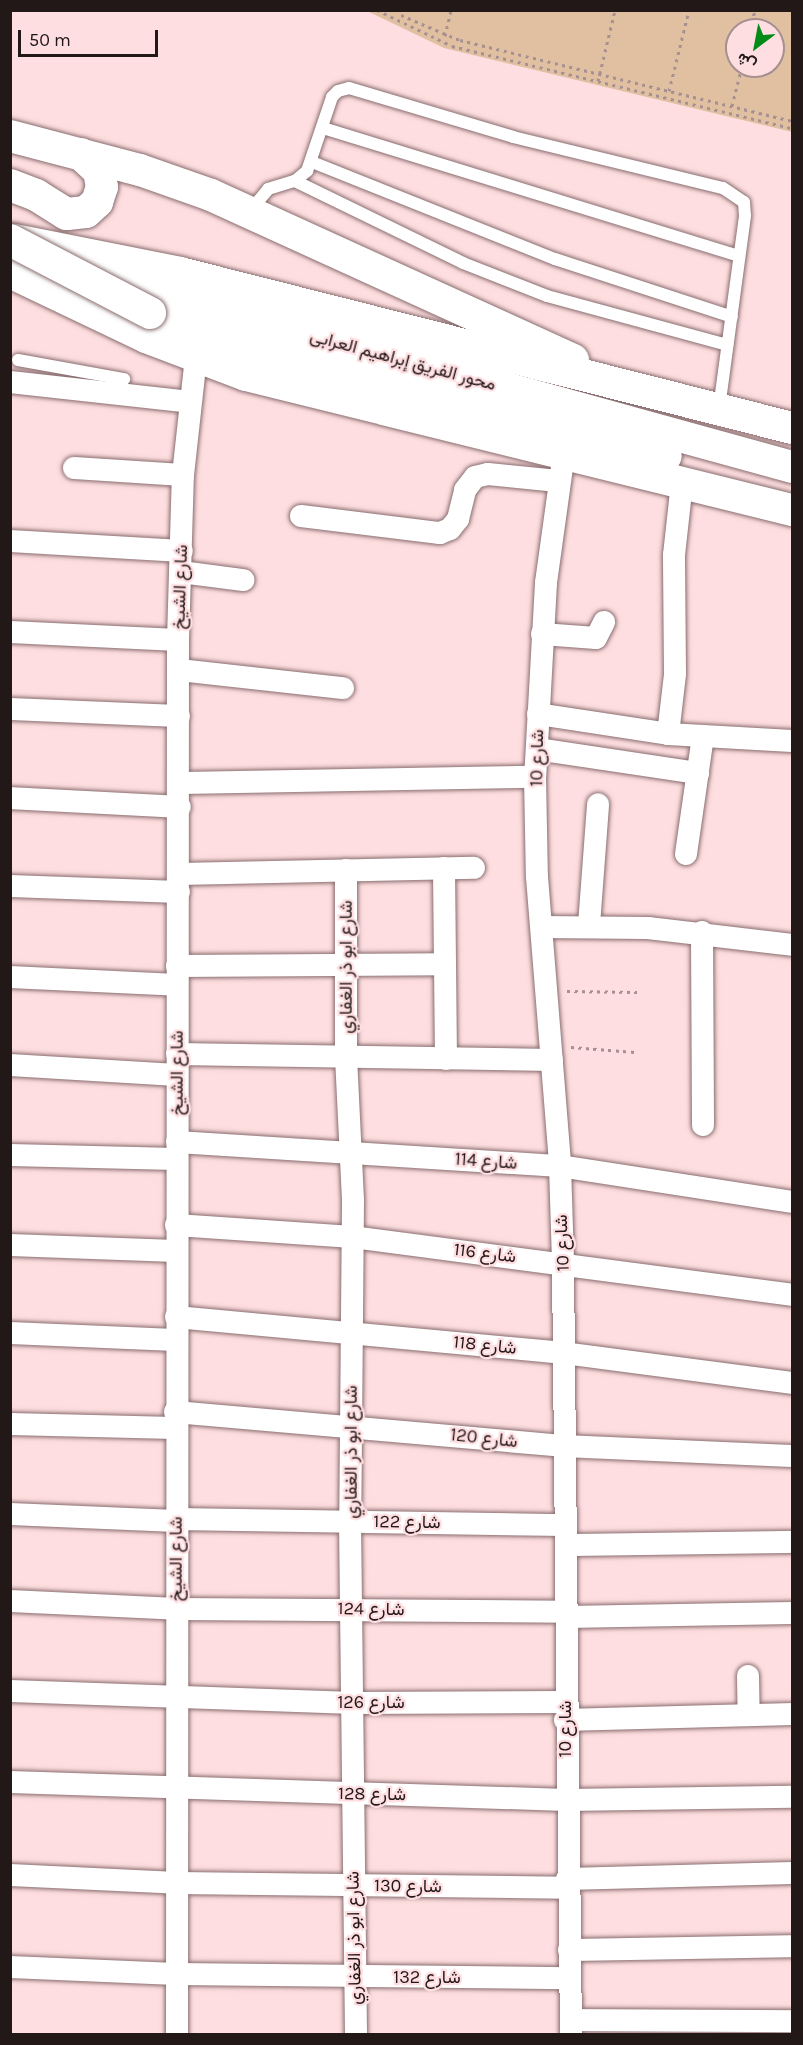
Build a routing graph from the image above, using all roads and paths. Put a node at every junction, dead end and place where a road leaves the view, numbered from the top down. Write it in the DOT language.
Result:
graph roads {
  1 [pos="377,10"];
  2 [pos="451,10"];
  3 [pos="615,10"];
  4 [pos="689,10"];
  5 [pos="401,15"];
  6 [pos="445,36"];
  7 [pos="600,74"];
  8 [pos="739,78"];
  9 [pos="598,81"];
  10 [pos="669,91"];
  11 [pos="732,106"];
  12 [pos="792,121"];
  13 [pos="323,128"];
  14 [pos="792,128"];
  15 [pos="10,136"];
  16 [pos="81,154"];
  17 [pos="312,162"];
  18 [pos="296,181"];
  19 [pos="10,185"];
  20 [pos="249,212"];
  21 [pos="10,239"];
  22 [pos="738,256"];
  23 [pos="10,270"];
  24 [pos="732,317"];
  25 [pos="728,345"];
  26 [pos="196,358"];
  27 [pos="14,371"];
  28 [pos="123,379"];
  29 [pos="80,380"];
  30 [pos="622,386"];
  31 [pos="190,402"];
  32 [pos="719,410"];
  33 [pos="792,428"];
  34 [pos="561,467"];
  35 [pos="792,467"];
  36 [pos="74,468"];
  37 [pos="183,475"];
  38 [pos="682,482"];
  39 [pos="792,489"];
  40 [pos="792,510"];
  41 [pos="301,516"];
  42 [pos="10,541"];
  43 [pos="182,562"];
  44 [pos="243,580"];
  45 [pos="604,622"];
  46 [pos="10,632"];
  47 [pos="542,634"];
  48 [pos="178,640"];
  49 [pos="179,670"];
  50 [pos="343,688"];
  51 [pos="10,709"];
  52 [pos="538,714"];
  53 [pos="179,716"];
  54 [pos="668,734"];
  55 [pos="703,736"];
  56 [pos="792,741"];
  57 [pos="537,750"];
  58 [pos="698,773"];
  59 [pos="536,777"];
  60 [pos="180,783"];
  61 [pos="10,798"];
  62 [pos="598,804"];
  63 [pos="180,807"];
  64 [pos="686,854"];
  65 [pos="444,868"];
  66 [pos="474,868"];
  67 [pos="346,870"];
  68 [pos="179,883"];
  69 [pos="10,886"];
  70 [pos="589,925"];
  71 [pos="542,927"];
  72 [pos="702,932"];
  73 [pos="792,945"];
  74 [pos="445,964"];
  75 [pos="347,965"];
  76 [pos="177,975"];
  77 [pos="10,976"];
  78 [pos="547,990"];
  79 [pos="637,992"];
  80 [pos="635,1052"];
  81 [pos="552,1053"];
  82 [pos="346,1057"];
  83 [pos="446,1059"];
  84 [pos="10,1065"];
  85 [pos="177,1065"];
  86 [pos="703,1125"];
  87 [pos="350,1150"];
  88 [pos="176,1151"];
  89 [pos="10,1155"];
  90 [pos="560,1166"];
  91 [pos="792,1202"];
  92 [pos="176,1225"];
  93 [pos="353,1237"];
  94 [pos="10,1245"];
  95 [pos="176,1251"];
  96 [pos="563,1263"];
  97 [pos="792,1295"];
  98 [pos="176,1317"];
  99 [pos="351,1331"];
  100 [pos="10,1333"];
  101 [pos="176,1340"];
  102 [pos="564,1353"];
  103 [pos="792,1383"];
  104 [pos="175,1420"];
  105 [pos="10,1424"];
  106 [pos="351,1425"];
  107 [pos="563,1446"];
  108 [pos="792,1456"];
  109 [pos="10,1514"];
  110 [pos="176,1520"];
  111 [pos="350,1521"];
  112 [pos="566,1535"];
  113 [pos="792,1542"];
  114 [pos="10,1601"];
  115 [pos="352,1608"];
  116 [pos="177,1609"];
  117 [pos="792,1613"];
  118 [pos="566,1615"];
  119 [pos="748,1676"];
  120 [pos="10,1690"];
  121 [pos="177,1699"];
  122 [pos="354,1703"];
  123 [pos="565,1711"];
  124 [pos="792,1714"];
  125 [pos="749,1715"];
  126 [pos="10,1782"];
  127 [pos="178,1790"];
  128 [pos="353,1794"];
  129 [pos="792,1797"];
  130 [pos="566,1800"];
  131 [pos="792,1873"];
  132 [pos="10,1875"];
  133 [pos="177,1883"];
  134 [pos="567,1884"];
  135 [pos="352,1885"];
  136 [pos="792,1946"];
  137 [pos="569,1950"];
  138 [pos="10,1967"];
  139 [pos="176,1974"];
  140 [pos="355,1976"];
  141 [pos="570,1978"];
  142 [pos="792,2021"];
  143 [pos="571,2027"];
  144 [pos="177,2034"];
  145 [pos="356,2034"];
  1 -- 9 [label="path"];
  2 -- 6 [label="path"];
  3 -- 7 [label="path"];
  4 -- 10 [label="path"];
  5 -- 6 [label="path"];
  6 -- 7 [label="path"];
  7 -- 9 [label="path"];
  7 -- 10 [label="path"];
  8 -- 11 [label="path"];
  9 -- 14 [label="path"];
  10 -- 11 [label="path"];
  11 -- 12 [label="path"];
  13 -- 17 [label="lane"];
  13 -- 22 [label="lane"];
  13 -- 22 [label="lane"];
  15 -- 16 [label="main road"];
  16 -- 19 [label="main road"];
  16 -- 20 [label="main road"];
  17 -- 18 [label="lane"];
  17 -- 24 [label="lane"];
  18 -- 20 [label="lane"];
  18 -- 25 [label="lane"];
  20 -- 30 [label="main road"];
  21 -- 30 [label="main road, محور الفريق إبراهيم العرابى"];
  21 -- 39 [label="main road, bridge"];
  22 -- 24 [label="lane"];
  23 -- 26 [label="main road"];
  23 -- 35 [label="main road, محور الفريق إبراهيم العرابى"];
  24 -- 25 [label="lane"];
  25 -- 32 [label="lane"];
  26 -- 31 [label="street, شارع الشيخ"];
  26 -- 34 [label="main road"];
  27 -- 29 [label="street"];
  28 -- 29 [label="lane"];
  29 -- 31 [label="street"];
  30 -- 32 [label="main road, محور الفريق إبراهيم العرابى"];
  31 -- 37 [label="street, شارع الشيخ"];
  32 -- 33 [label="main road, محور الفريق إبراهيم العرابى"];
  34 -- 38 [label="main road"];
  34 -- 41 [label="street"];
  34 -- 47 [label="street, شارع 10"];
  36 -- 37 [label="street"];
  37 -- 43 [label="street, شارع الشيخ"];
  38 -- 40 [label="main road"];
  38 -- 54 [label="street"];
  42 -- 43 [label="street"];
  43 -- 44 [label="street"];
  43 -- 48 [label="street, شارع الشيخ"];
  45 -- 47 [label="street"];
  46 -- 48 [label="street"];
  47 -- 52 [label="street, شارع 10"];
  48 -- 49 [label="street, شارع الشيخ"];
  49 -- 50 [label="street"];
  49 -- 53 [label="street, شارع الشيخ"];
  51 -- 53 [label="street"];
  52 -- 54 [label="street"];
  52 -- 57 [label="street, شارع 10"];
  53 -- 60 [label="street, شارع الشيخ"];
  54 -- 55 [label="street"];
  55 -- 56 [label="street"];
  55 -- 58 [label="street"];
  57 -- 58 [label="street"];
  57 -- 59 [label="street, شارع 10"];
  58 -- 64 [label="street"];
  59 -- 60 [label="street"];
  59 -- 71 [label="street, شارع 10"];
  60 -- 63 [label="street, شارع الشيخ"];
  61 -- 63 [label="street"];
  62 -- 70 [label="street"];
  63 -- 68 [label="street, شارع الشيخ"];
  65 -- 66 [label="street"];
  65 -- 67 [label="street"];
  65 -- 74 [label="street"];
  67 -- 68 [label="street"];
  67 -- 75 [label="street, شارع ابو ذر الغفاري"];
  68 -- 69 [label="street"];
  68 -- 76 [label="street, شارع الشيخ"];
  70 -- 71 [label="street"];
  70 -- 72 [label="street"];
  71 -- 78 [label="street, شارع 10"];
  72 -- 73 [label="street"];
  72 -- 86 [label="street"];
  74 -- 75 [label="street"];
  74 -- 83 [label="street"];
  75 -- 76 [label="street"];
  75 -- 82 [label="street, شارع ابو ذر الغفاري"];
  76 -- 77 [label="street"];
  76 -- 85 [label="street, شارع الشيخ"];
  78 -- 79 [label="path"];
  78 -- 81 [label="street, شارع 10"];
  80 -- 81 [label="path"];
  81 -- 83 [label="street"];
  81 -- 90 [label="street, شارع 10"];
  82 -- 83 [label="street"];
  82 -- 85 [label="street"];
  82 -- 87 [label="street, شارع ابو ذر الغفاري"];
  84 -- 85 [label="street"];
  85 -- 88 [label="street, شارع الشيخ"];
  87 -- 88 [label="street, شارع 114"];
  87 -- 90 [label="street, شارع 114"];
  87 -- 93 [label="street, شارع ابو ذر الغفاري"];
  88 -- 89 [label="street, شارع 114"];
  88 -- 92 [label="street, شارع الشيخ"];
  90 -- 91 [label="street, شارع 114"];
  90 -- 96 [label="street, شارع 10"];
  92 -- 93 [label="street, شارع 116"];
  92 -- 95 [label="street, شارع الشيخ"];
  93 -- 96 [label="street, شارع 116"];
  93 -- 99 [label="street, شارع ابو ذر الغفاري"];
  94 -- 95 [label="street"];
  95 -- 98 [label="street, شارع الشيخ"];
  96 -- 97 [label="street, شارع 116"];
  96 -- 102 [label="street, شارع 10"];
  98 -- 99 [label="street, شارع 118"];
  98 -- 101 [label="street, شارع الشيخ"];
  99 -- 102 [label="street, شارع 118"];
  99 -- 106 [label="street, شارع ابو ذر الغفاري"];
  100 -- 101 [label="street"];
  101 -- 104 [label="street, شارع الشيخ"];
  102 -- 103 [label="street, شارع 118"];
  102 -- 107 [label="street, شارع 10"];
  104 -- 105 [label="street, شارع 120"];
  104 -- 106 [label="street, شارع 120"];
  104 -- 110 [label="street, شارع الشيخ"];
  106 -- 107 [label="street, شارع 120"];
  106 -- 111 [label="street, شارع ابو ذر الغفاري"];
  107 -- 108 [label="street, شارع 120"];
  107 -- 112 [label="street, شارع 10"];
  109 -- 110 [label="street, شارع 122"];
  110 -- 111 [label="street, شارع 122"];
  110 -- 116 [label="street, شارع الشيخ"];
  111 -- 112 [label="street, شارع 122"];
  111 -- 115 [label="street, شارع ابو ذر الغفاري"];
  112 -- 113 [label="street, شارع 122"];
  112 -- 118 [label="street, شارع 10"];
  114 -- 116 [label="street, شارع 124"];
  115 -- 116 [label="street, شارع 124"];
  115 -- 118 [label="street, شارع 124"];
  115 -- 122 [label="street, شارع ابو ذر الغفاري"];
  116 -- 121 [label="street, شارع الشيخ"];
  117 -- 118 [label="street, شارع 124"];
  118 -- 123 [label="street, شارع 10"];
  119 -- 125 [label="street"];
  120 -- 121 [label="street, شارع 126"];
  121 -- 122 [label="street, شارع 126"];
  121 -- 127 [label="street, شارع الشيخ"];
  122 -- 123 [label="street, شارع 126"];
  122 -- 128 [label="street, شارع ابو ذر الغفاري"];
  123 -- 125 [label="street, شارع 126"];
  123 -- 130 [label="street, شارع 10"];
  124 -- 125 [label="street, شارع 126"];
  126 -- 127 [label="street, شارع 128"];
  127 -- 128 [label="street, شارع 128"];
  127 -- 133 [label="street, شارع الشيخ"];
  128 -- 130 [label="street, شارع 128"];
  128 -- 135 [label="street, شارع ابو ذر الغفاري"];
  129 -- 130 [label="street, شارع 128"];
  130 -- 134 [label="street, شارع 10"];
  131 -- 134 [label="street, شارع 130"];
  132 -- 133 [label="street, شارع 130"];
  133 -- 135 [label="street, شارع 130"];
  133 -- 139 [label="street, شارع الشيخ"];
  134 -- 135 [label="street, شارع 130"];
  134 -- 137 [label="street, شارع 10"];
  135 -- 140 [label="street, شارع ابو ذر الغفاري"];
  136 -- 137 [label="street"];
  137 -- 141 [label="street, شارع 10"];
  138 -- 139 [label="street, شارع 132"];
  139 -- 140 [label="street, شارع 132"];
  139 -- 144 [label="street, شارع الشيخ"];
  140 -- 141 [label="street, شارع 132"];
  140 -- 145 [label="street, شارع ابو ذر الغفاري"];
  141 -- 143 [label="street, شارع 10"];
  142 -- 143 [label="street"];
}
